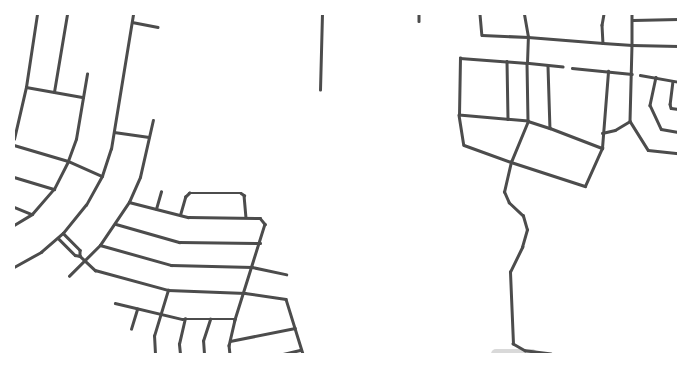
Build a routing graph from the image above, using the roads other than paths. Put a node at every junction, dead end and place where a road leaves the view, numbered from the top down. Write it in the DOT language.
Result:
graph roads {
  1 [pos="37,14"];
  2 [pos="67,14"];
  3 [pos="133,14"];
  4 [pos="322,14"];
  5 [pos="418,14"];
  6 [pos="480,14"];
  7 [pos="524,14"];
  8 [pos="604,14"];
  9 [pos="632,14"];
  10 [pos="678,19"];
  11 [pos="632,20"];
  12 [pos="419,21"];
  13 [pos="132,22"];
  14 [pos="158,27"];
  15 [pos="528,37"];
  16 [pos="603,43"];
  17 [pos="632,45"];
  18 [pos="678,46"];
  19 [pos="507,62"];
  20 [pos="527,63"];
  21 [pos="548,66"];
  22 [pos="563,67"];
  23 [pos="572,68"];
  24 [pos="608,71"];
  25 [pos="87,74"];
  26 [pos="632,74"];
  27 [pos="640,75"];
  28 [pos="656,77"];
  29 [pos="673,81"];
  30 [pos="678,82"];
  31 [pos="26,87"];
  32 [pos="320,90"];
  33 [pos="54,92"];
  34 [pos="83,97"];
  35 [pos="678,109"];
  36 [pos="459,115"];
  37 [pos="508,119"];
  38 [pos="153,120"];
  39 [pos="528,121"];
  40 [pos="630,121"];
  41 [pos="550,128"];
  42 [pos="114,132"];
  43 [pos="678,132"];
  44 [pos="602,133"];
  45 [pos="14,138"];
  46 [pos="150,138"];
  47 [pos="14,146"];
  48 [pos="602,148"];
  49 [pos="678,154"];
  50 [pos="68,161"];
  51 [pos="511,162"];
  52 [pos="102,176"];
  53 [pos="14,177"];
  54 [pos="54,189"];
  55 [pos="161,192"];
  56 [pos="129,202"];
  57 [pos="14,207"];
  58 [pos="156,210"];
  59 [pos="32,214"];
  60 [pos="180,215"];
  61 [pos="246,217"];
  62 [pos="116,224"];
  63 [pos="14,226"];
  64 [pos="63,233"];
  65 [pos="58,238"];
  66 [pos="260,243"];
  67 [pos="100,245"];
  68 [pos="80,256"];
  69 [pos="85,261"];
  70 [pos="14,267"];
  71 [pos="252,267"];
  72 [pos="286,274"];
  73 [pos="69,276"];
  74 [pos="168,290"];
  75 [pos="245,293"];
  76 [pos="115,303"];
  77 [pos="137,309"];
  78 [pos="160,315"];
  79 [pos="185,319"];
  80 [pos="210,319"];
  81 [pos="236,319"];
  82 [pos="295,328"];
  83 [pos="130,329"];
  84 [pos="230,341"];
  85 [pos="301,350"];
  86 [pos="155,354"];
  87 [pos="180,354"];
  88 [pos="204,354"];
  89 [pos="230,354"];
  90 [pos="283,354"];
  91 [pos="303,354"];
  92 [pos="551,354"];
  1 -- 31 [label="street"];
  2 -- 33 [label="street"];
  3 -- 13 [label="street"];
  4 -- 32 [label="street"];
  5 -- 12 [label="street"];
  6 -- 15 [label="street"];
  7 -- 15 [label="street"];
  8 -- 16 [label="street"];
  9 -- 11 [label="street"];
  10 -- 11 [label="street"];
  11 -- 17 [label="street"];
  13 -- 14 [label="street"];
  13 -- 42 [label="street"];
  15 -- 16 [label="street"];
  15 -- 20 [label="street"];
  16 -- 17 [label="street"];
  17 -- 18 [label="street"];
  17 -- 26 [label="street"];
  19 -- 20 [label="street"];
  19 -- 36 [label="street"];
  19 -- 37 [label="street"];
  20 -- 21 [label="street"];
  20 -- 39 [label="street"];
  21 -- 22 [label="street"];
  21 -- 41 [label="street"];
  23 -- 24 [label="street"];
  24 -- 26 [label="street"];
  24 -- 44 [label="street"];
  25 -- 34 [label="street"];
  26 -- 40 [label="street"];
  27 -- 28 [label="street"];
  28 -- 29 [label="street"];
  28 -- 43 [label="street"];
  29 -- 30 [label="street"];
  29 -- 35 [label="street"];
  31 -- 33 [label="street"];
  31 -- 45 [label="street"];
  33 -- 34 [label="street"];
  34 -- 50 [label="street"];
  36 -- 37 [label="street"];
  36 -- 51 [label="street"];
  37 -- 39 [label="street"];
  38 -- 46 [label="street"];
  39 -- 41 [label="street"];
  39 -- 51 [label="street"];
  40 -- 44 [label="street"];
  40 -- 49 [label="street"];
  41 -- 48 [label="street"];
  42 -- 46 [label="street"];
  42 -- 52 [label="street"];
  44 -- 48 [label="street"];
  46 -- 56 [label="street"];
  47 -- 50 [label="street"];
  48 -- 51 [label="street"];
  50 -- 52 [label="street"];
  50 -- 54 [label="street"];
  51 -- 92 [label="street"];
  52 -- 64 [label="street"];
  53 -- 54 [label="street"];
  54 -- 59 [label="street"];
  55 -- 58 [label="street"];
  56 -- 58 [label="street"];
  56 -- 62 [label="street"];
  57 -- 59 [label="street"];
  58 -- 60 [label="street"];
  59 -- 63 [label="street"];
  60 -- 61 [label="street"];
  60 -- 61 [label="street"];
  61 -- 66 [label="street"];
  62 -- 66 [label="street"];
  62 -- 67 [label="street"];
  64 -- 65 [label="street"];
  64 -- 68 [label="street"];
  65 -- 68 [label="street"];
  65 -- 70 [label="street"];
  66 -- 71 [label="street"];
  67 -- 69 [label="street"];
  67 -- 71 [label="street"];
  68 -- 69 [label="street"];
  69 -- 73 [label="street"];
  69 -- 74 [label="street"];
  71 -- 72 [label="street"];
  71 -- 75 [label="street"];
  74 -- 75 [label="street"];
  74 -- 78 [label="street"];
  75 -- 81 [label="street"];
  75 -- 82 [label="street"];
  76 -- 77 [label="street"];
  77 -- 78 [label="street"];
  77 -- 83 [label="street"];
  78 -- 79 [label="street"];
  78 -- 86 [label="street"];
  79 -- 80 [label="street"];
  79 -- 87 [label="street"];
  80 -- 81 [label="street"];
  80 -- 88 [label="street"];
  81 -- 84 [label="street"];
  82 -- 84 [label="street"];
  82 -- 85 [label="street"];
  84 -- 89 [label="street"];
  85 -- 90 [label="street"];
  85 -- 91 [label="street"];
}
